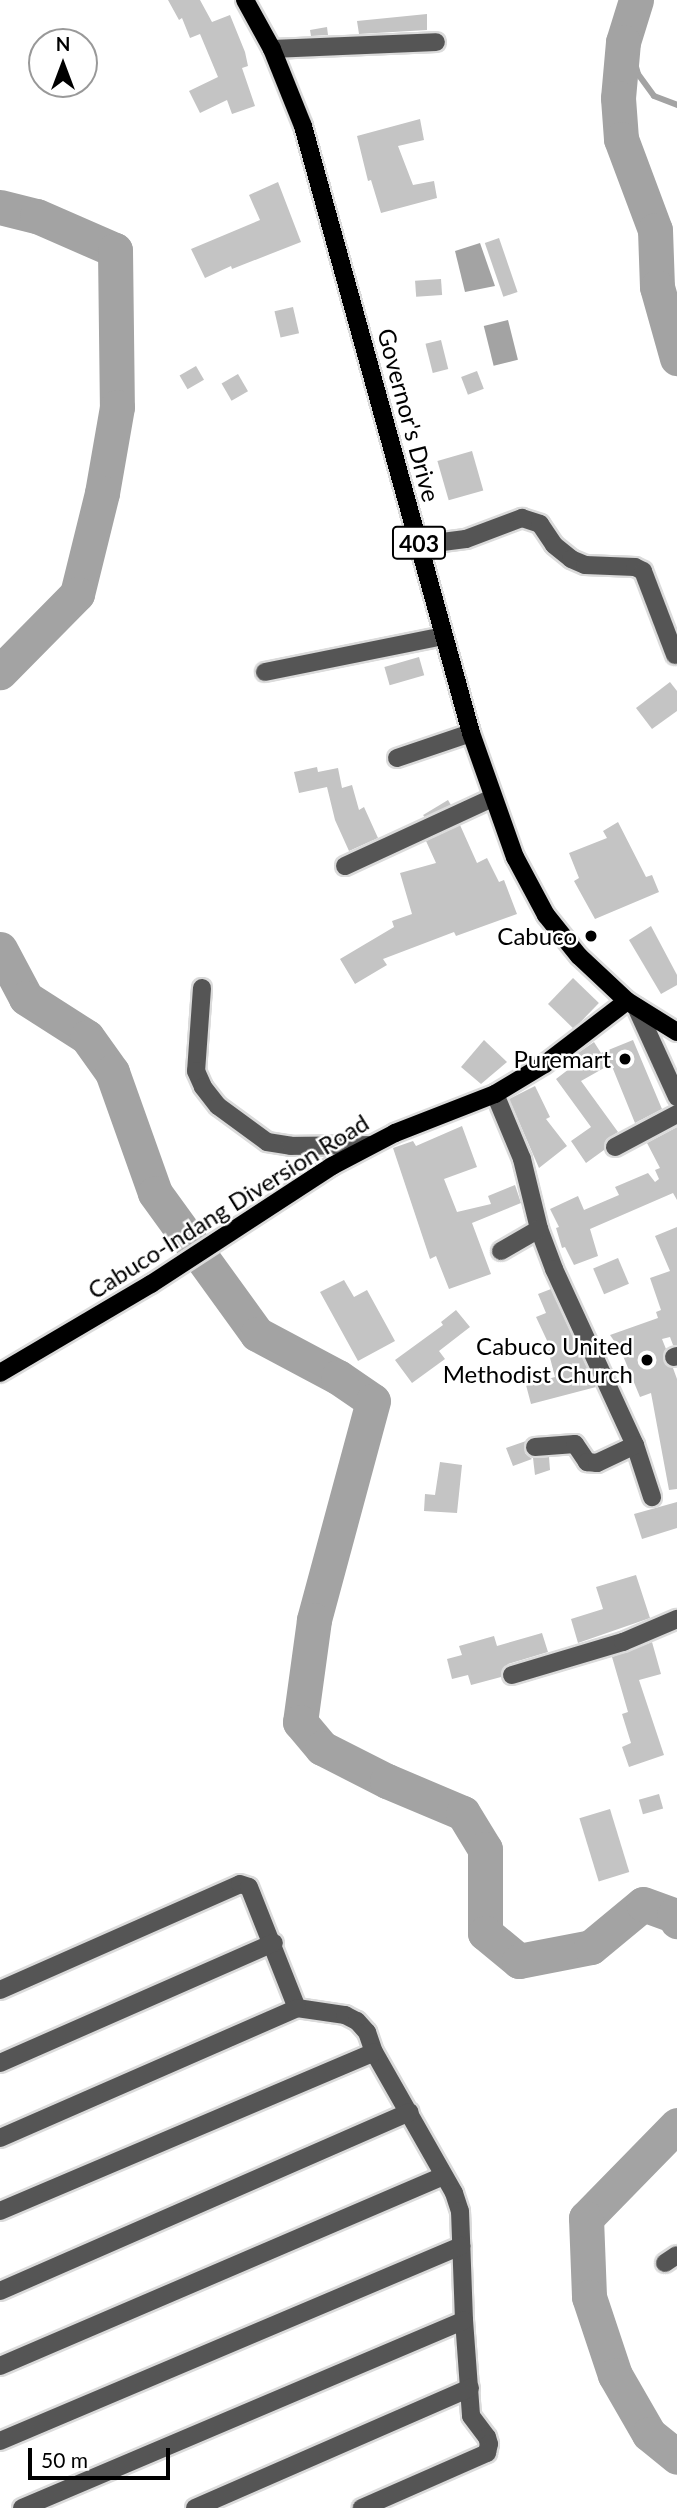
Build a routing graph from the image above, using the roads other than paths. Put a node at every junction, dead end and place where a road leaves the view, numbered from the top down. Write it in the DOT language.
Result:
graph roads {
  1 [pos="245,0"];
  2 [pos="436,42"];
  3 [pos="272,49"];
  4 [pos="419,545"];
  5 [pos="443,636"];
  6 [pos="676,655"];
  7 [pos="265,672"];
  8 [pos="471,733"];
  9 [pos="397,758"];
  10 [pos="492,798"];
  11 [pos="345,866"];
  12 [pos="202,988"];
  13 [pos="631,1004"];
  14 [pos="677,1032"];
  15 [pos="495,1094"];
  16 [pos="677,1097"];
  17 [pos="677,1114"];
  18 [pos="369,1145"];
  19 [pos="615,1147"];
  20 [pos="540,1229"];
  21 [pos="501,1251"];
  22 [pos="0,1373"];
  23 [pos="635,1445"];
  24 [pos="535,1447"];
  25 [pos="652,1497"];
  26 [pos="677,1619"];
  27 [pos="512,1675"];
  28 [pos="274,1942"];
  29 [pos="0,1990"];
  30 [pos="297,2008"];
  31 [pos="374,2052"];
  32 [pos="0,2063"];
  33 [pos="410,2112"];
  34 [pos="0,2138"];
  35 [pos="443,2176"];
  36 [pos="0,2211"];
  37 [pos="461,2246"];
  38 [pos="0,2291"];
  39 [pos="464,2320"];
  40 [pos="0,2367"];
  41 [pos="470,2388"];
  42 [pos="0,2441"];
  43 [pos="22,2508"];
  44 [pos="195,2508"];
  45 [pos="362,2508"];
  1 -- 3 [label="main road, Governor's Drive / 403"];
  2 -- 3 [label="street"];
  3 -- 4 [label="main road, Governor's Drive / 403"];
  4 -- 5 [label="main road, Governor's Drive / 403"];
  4 -- 6 [label="street"];
  5 -- 7 [label="street"];
  5 -- 8 [label="main road, Governor's Drive / 403"];
  8 -- 9 [label="street"];
  8 -- 10 [label="main road, Governor's Drive / 403"];
  10 -- 11 [label="street"];
  10 -- 13 [label="main road, Governor's Drive / 403"];
  12 -- 18 [label="street"];
  13 -- 14 [label="main road, Governor's Drive / 403"];
  13 -- 15 [label="main road, Cabuco-Indang Diversion Road"];
  13 -- 16 [label="street"];
  15 -- 18 [label="main road, Cabuco-Indang Diversion Road"];
  15 -- 20 [label="street"];
  17 -- 19 [label="street"];
  18 -- 22 [label="main road, Cabuco-Indang Diversion Road"];
  20 -- 21 [label="street"];
  20 -- 23 [label="street"];
  23 -- 24 [label="street"];
  23 -- 25 [label="street"];
  26 -- 27 [label="street"];
  28 -- 29 [label="street"];
  28 -- 30 [label="street"];
  28 -- 32 [label="street"];
  30 -- 31 [label="street"];
  30 -- 34 [label="street"];
  31 -- 33 [label="street"];
  31 -- 36 [label="street"];
  33 -- 35 [label="street"];
  33 -- 38 [label="street"];
  35 -- 37 [label="street"];
  35 -- 40 [label="street"];
  37 -- 39 [label="street"];
  37 -- 42 [label="street"];
  39 -- 41 [label="street"];
  39 -- 43 [label="street"];
  41 -- 44 [label="street"];
  41 -- 45 [label="street"];
}
